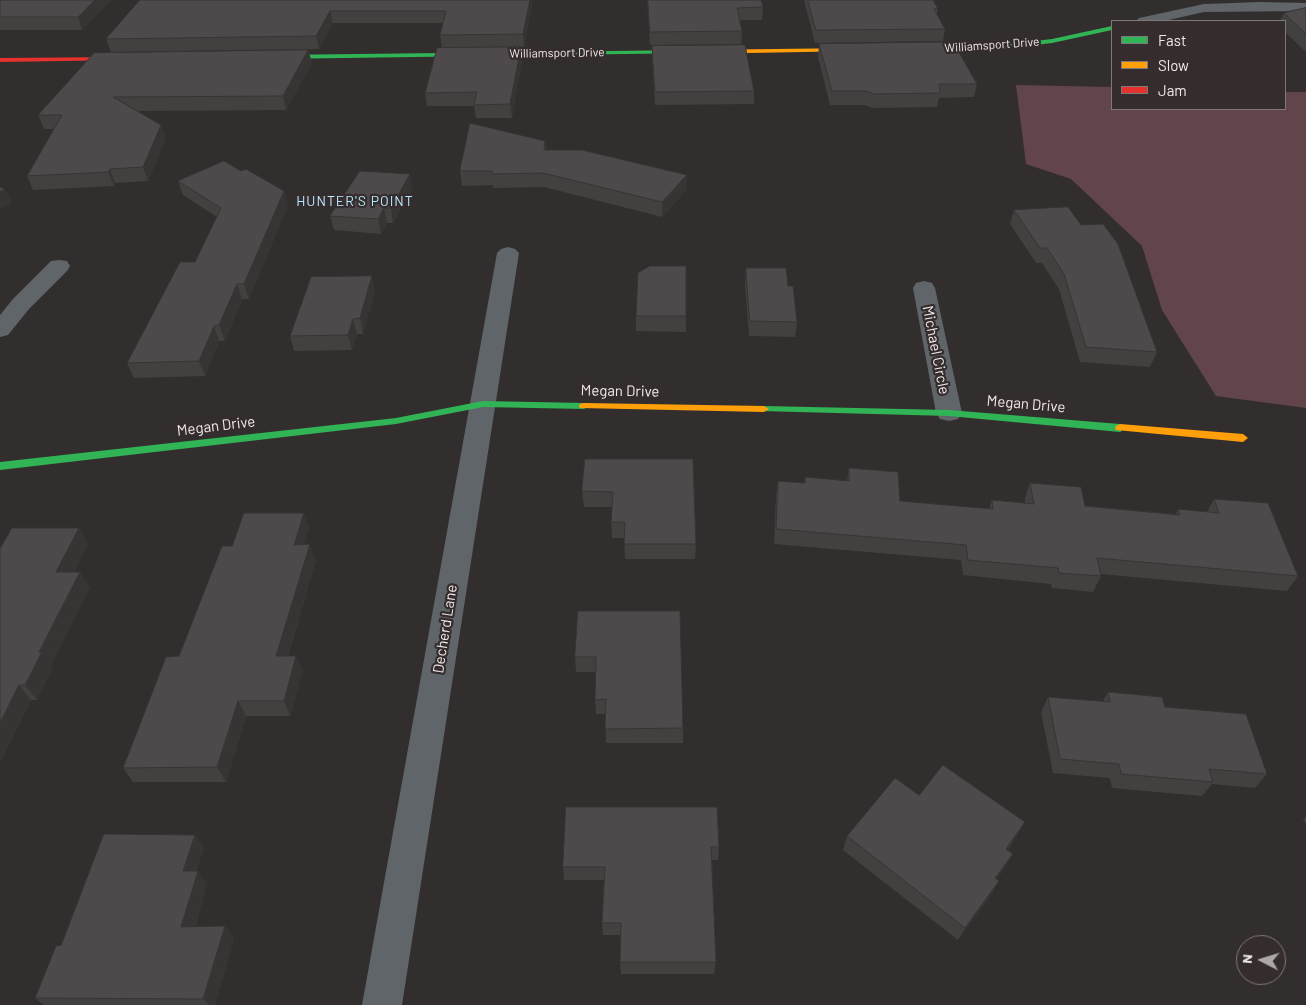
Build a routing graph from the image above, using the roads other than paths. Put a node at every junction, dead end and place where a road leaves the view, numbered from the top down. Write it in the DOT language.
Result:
graph roads {
  1 [pos="1306,8"];
  2 [pos="1149,20"];
  3 [pos="1111,28"];
  4 [pos="911,49"];
  5 [pos="872,50"];
  6 [pos="258,57"];
  7 [pos="139,58"];
  8 [pos="0,60"];
  9 [pos="508,253"];
  10 [pos="59,266"];
  11 [pos="924,288"];
  12 [pos="0,330"];
  13 [pos="483,404"];
  14 [pos="949,413"];
  15 [pos="1243,438"];
  16 [pos="0,466"];
  17 [pos="382,1005"];
  1 -- 2 [label="street"];
  3 -- 4 [label="street, Williamsport Drive"];
  5 -- 6 [label="street, Williamsport Drive"];
  7 -- 8 [label="street"];
  9 -- 13 [label="street, Decherd Lane"];
  10 -- 12 [label="street"];
  11 -- 14 [label="street, Michael Circle"];
  13 -- 14 [label="street, Megan Drive"];
  13 -- 16 [label="street, Megan Drive"];
  13 -- 17 [label="street, Decherd Lane"];
  14 -- 15 [label="street, Megan Drive"];
}
